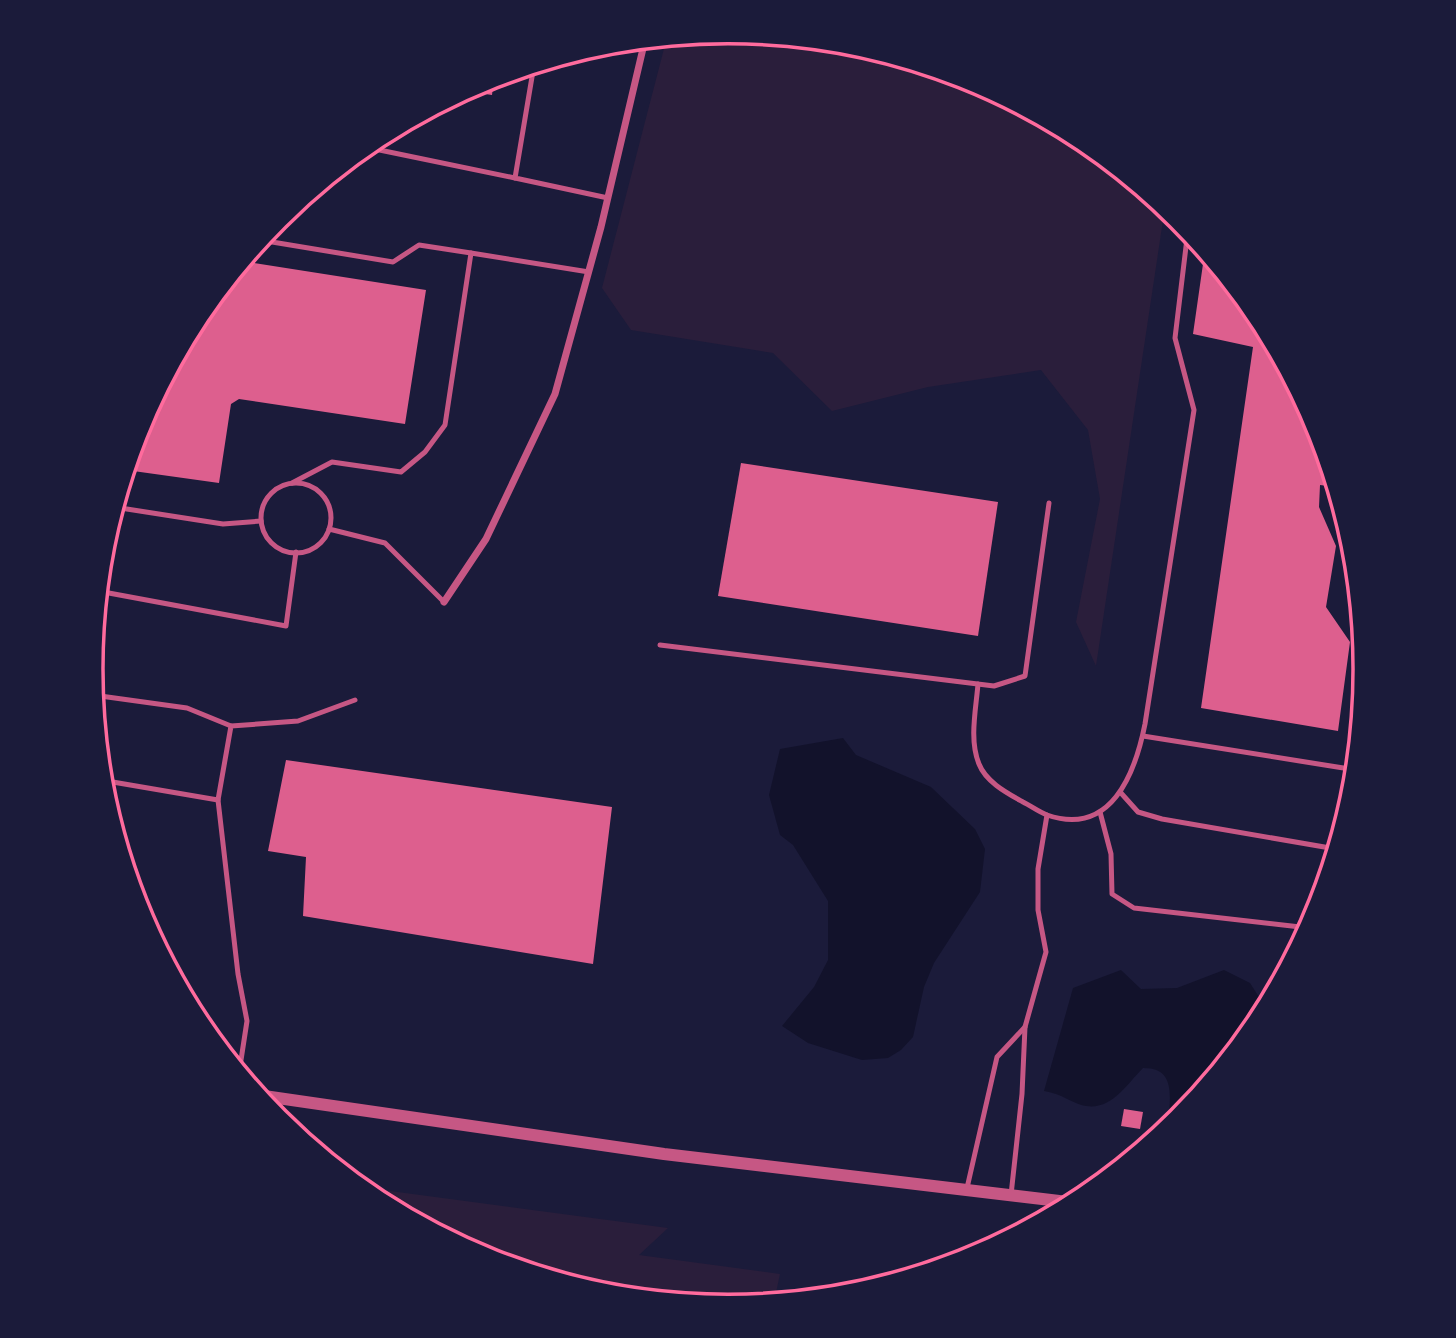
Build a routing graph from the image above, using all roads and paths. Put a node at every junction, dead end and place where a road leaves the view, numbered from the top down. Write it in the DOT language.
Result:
graph roads {
  1 [pos="643,50"];
  2 [pos="532,75"];
  3 [pos="381,149"];
  4 [pos="515,178"];
  5 [pos="608,198"];
  6 [pos="272,242"];
  7 [pos="1186,244"];
  8 [pos="471,253"];
  9 [pos="589,272"];
  10 [pos="292,483"];
  11 [pos="1049,503"];
  12 [pos="124,509"];
  13 [pos="261,521"];
  14 [pos="329,529"];
  15 [pos="296,552"];
  16 [pos="107,593"];
  17 [pos="444,603"];
  18 [pos="660,645"];
  19 [pos="978,684"];
  20 [pos="104,696"];
  21 [pos="355,700"];
  22 [pos="231,726"];
  23 [pos="1143,736"];
  24 [pos="1345,768"];
  25 [pos="113,782"];
  26 [pos="1121,793"];
  27 [pos="218,800"];
  28 [pos="1100,812"];
  29 [pos="1047,815"];
  30 [pos="1327,847"];
  31 [pos="1298,927"];
  32 [pos="1025,1027"];
  33 [pos="241,1061"];
  34 [pos="273,1097"];
  35 [pos="967,1190"];
  36 [pos="1011,1195"];
  37 [pos="1056,1201"];
  1 -- 5 [label="street"];
  2 -- 4 [label="lane"];
  3 -- 4 [label="lane"];
  4 -- 5 [label="lane"];
  5 -- 9 [label="street"];
  6 -- 8 [label="lane"];
  7 -- 23 [label="lane"];
  8 -- 9 [label="lane"];
  8 -- 10 [label="lane"];
  9 -- 17 [label="street"];
  10 -- 13 [label="lane"];
  10 -- 14 [label="lane"];
  11 -- 19 [label="lane"];
  12 -- 13 [label="lane"];
  13 -- 15 [label="lane"];
  14 -- 15 [label="lane"];
  14 -- 17 [label="lane"];
  15 -- 16 [label="lane"];
  18 -- 19 [label="lane"];
  19 -- 29 [label="lane"];
  20 -- 22 [label="lane"];
  21 -- 22 [label="lane"];
  22 -- 27 [label="lane"];
  23 -- 24 [label="lane"];
  23 -- 26 [label="lane"];
  25 -- 27 [label="lane"];
  26 -- 28 [label="lane"];
  26 -- 30 [label="lane"];
  27 -- 33 [label="lane"];
  28 -- 29 [label="lane"];
  28 -- 31 [label="lane"];
  29 -- 32 [label="lane"];
  32 -- 35 [label="lane"];
  32 -- 36 [label="lane"];
  34 -- 35 [label="street"];
  35 -- 36 [label="street"];
  36 -- 37 [label="street"];
}
